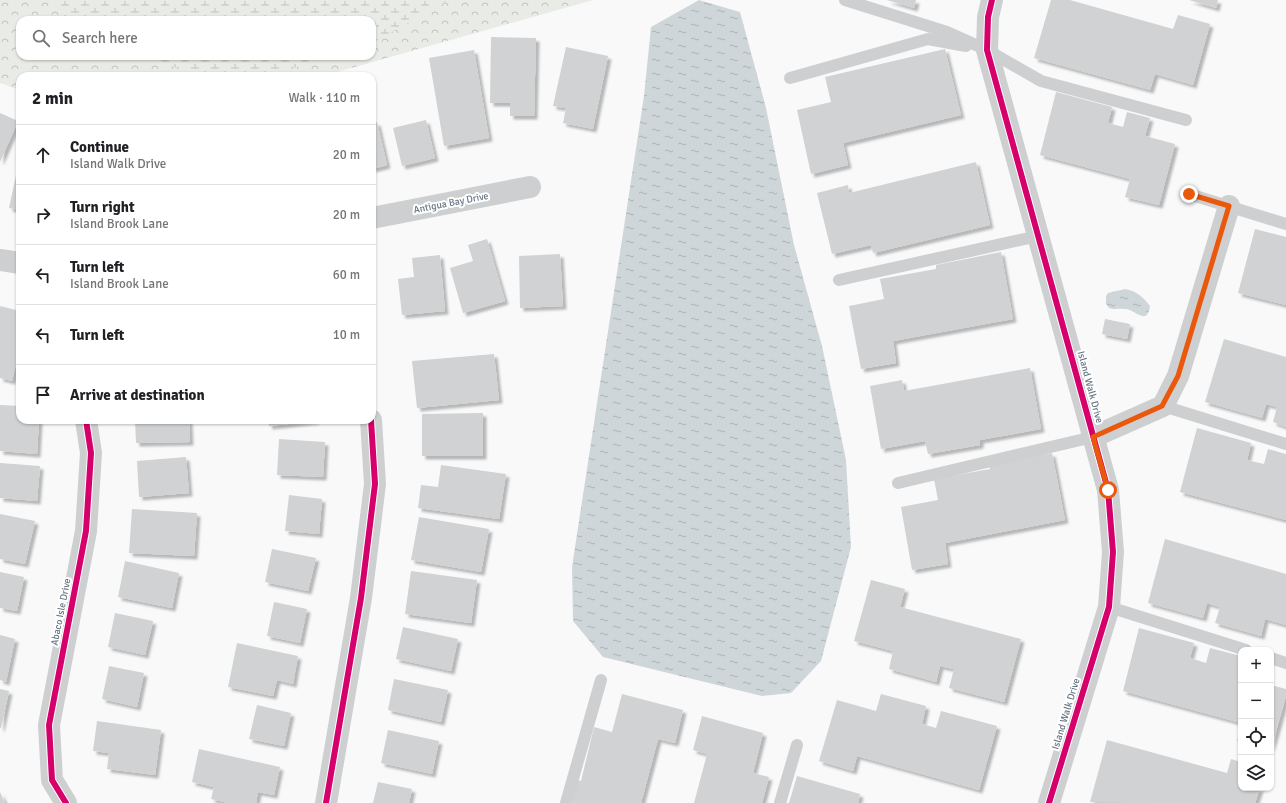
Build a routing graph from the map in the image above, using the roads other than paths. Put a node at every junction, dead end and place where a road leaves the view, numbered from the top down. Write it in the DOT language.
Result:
graph roads {
  1 [pos="845,0"];
  2 [pos="992,0"];
  3 [pos="987,50"];
  4 [pos="790,78"];
  5 [pos="1186,120"];
  6 [pos="530,187"];
  7 [pos="1189,194"];
  8 [pos="1229,206"];
  9 [pos="376,217"];
  10 [pos="1286,224"];
  11 [pos="1038,236"];
  12 [pos="0,260"];
  13 [pos="16,262"];
  14 [pos="839,280"];
  15 [pos="1162,406"];
  16 [pos="87,424"];
  17 [pos="371,424"];
  18 [pos="1093,437"];
  19 [pos="1286,444"];
  20 [pos="898,482"];
  21 [pos="1109,607"];
  22 [pos="1238,647"];
  23 [pos="1274,659"];
  24 [pos="1286,662"];
  25 [pos="601,680"];
  26 [pos="797,745"];
  27 [pos="66,803"];
  28 [pos="326,803"];
  29 [pos="566,803"];
  30 [pos="780,803"];
  31 [pos="1049,803"];
  1 -- 3 [label="lane"];
  2 -- 3 [label="street, Island Walk Drive"];
  3 -- 4 [label="lane"];
  3 -- 5 [label="lane"];
  3 -- 11 [label="street, Island Walk Drive"];
  6 -- 9 [label="street, Antigua Bay Drive"];
  7 -- 8 [label="lane"];
  8 -- 10 [label="lane"];
  8 -- 15 [label="street"];
  11 -- 14 [label="lane"];
  11 -- 18 [label="street, Island Walk Drive"];
  12 -- 13 [label="street"];
  15 -- 18 [label="street"];
  15 -- 19 [label="lane"];
  16 -- 27 [label="street, Abaco Isle Drive"];
  17 -- 28 [label="street"];
  18 -- 20 [label="lane"];
  18 -- 21 [label="street, Island Walk Drive"];
  21 -- 22 [label="lane"];
  21 -- 31 [label="street, Island Walk Drive"];
  23 -- 24 [label="lane"];
  25 -- 29 [label="lane"];
  26 -- 30 [label="lane"];
}
